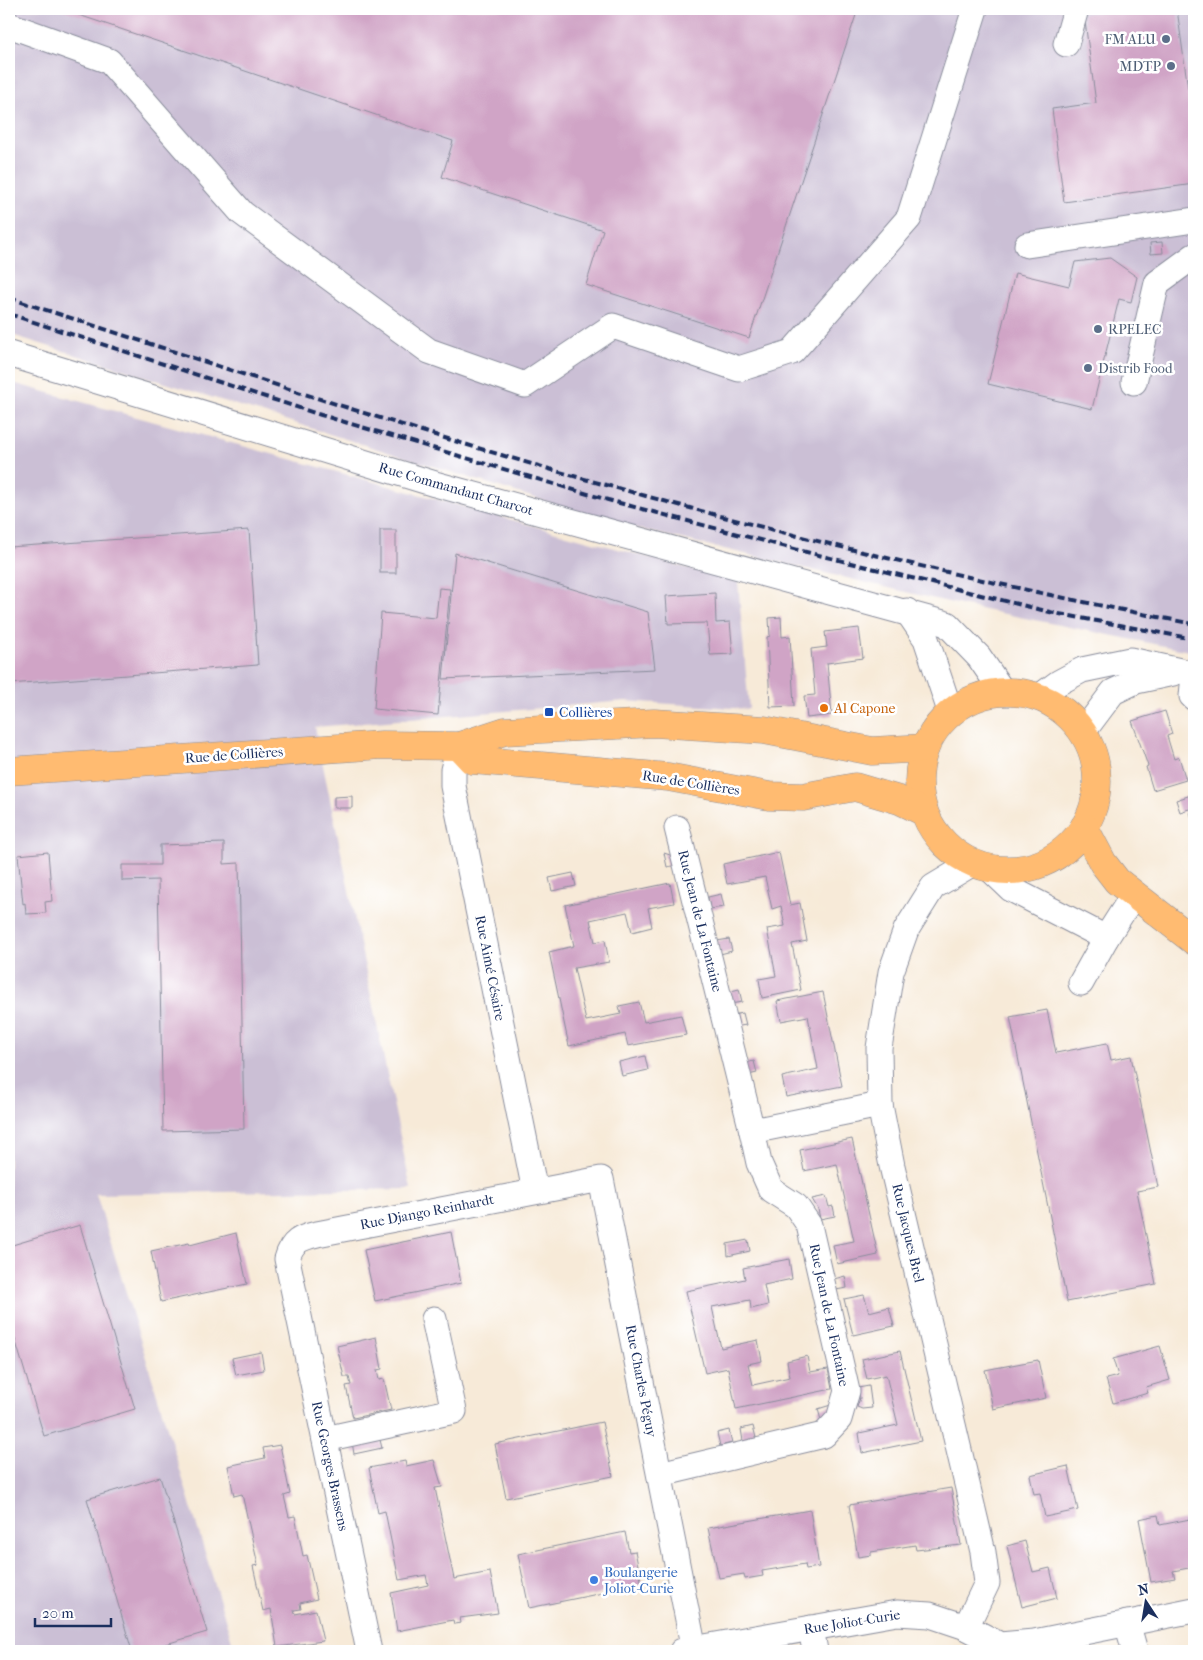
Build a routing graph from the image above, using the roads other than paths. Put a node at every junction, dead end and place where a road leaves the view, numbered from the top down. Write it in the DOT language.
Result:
graph roads {
  1 [pos="975,9"];
  2 [pos="1076,9"];
  3 [pos="9,25"];
  4 [pos="1066,44"];
  5 [pos="1194,220"];
  6 [pos="1027,246"];
  7 [pos="1194,256"];
  8 [pos="9,354"];
  9 [pos="1134,382"];
  10 [pos="907,612"];
  11 [pos="1190,674"];
  12 [pos="1003,692"];
  13 [pos="1039,697"];
  14 [pos="1194,698"];
  15 [pos="950,711"];
  16 [pos="1083,732"];
  17 [pos="459,746"];
  18 [pos="925,748"];
  19 [pos="9,771"];
  20 [pos="924,812"];
  21 [pos="1084,827"];
  22 [pos="676,828"];
  23 [pos="981,865"];
  24 [pos="1134,894"];
  25 [pos="1106,938"];
  26 [pos="1194,941"];
  27 [pos="1081,984"];
  28 [pos="880,1105"];
  29 [pos="752,1131"];
  30 [pos="600,1178"];
  31 [pos="535,1191"];
  32 [pos="292,1280"];
  33 [pos="434,1319"];
  34 [pos="325,1439"];
  35 [pos="660,1474"];
  36 [pos="1194,1610"];
  37 [pos="1127,1624"];
  38 [pos="966,1627"];
  39 [pos="813,1640"];
  40 [pos="1016,1648"];
  41 [pos="688,1650"];
  42 [pos="369,1651"];
  43 [pos="1135,1651"];
  1 -- 3 [label="street"];
  2 -- 4 [label="street"];
  5 -- 6 [label="street"];
  7 -- 9 [label="street"];
  8 -- 10 [label="street, Rue Commandant Charcot"];
  10 -- 12 [label="street, Rue Commandant Charcot"];
  10 -- 15 [label="street"];
  11 -- 13 [label="street"];
  11 -- 14 [label="street"];
  11 -- 16 [label="street"];
  12 -- 13 [label="main road"];
  12 -- 15 [label="main road"];
  13 -- 16 [label="main road"];
  15 -- 18 [label="main road"];
  16 -- 21 [label="main road"];
  17 -- 18 [label="main road, Rue de Collières"];
  17 -- 19 [label="main road, Rue de Collières"];
  17 -- 20 [label="main road, Rue de Collières"];
  17 -- 31 [label="street, Rue Aimé Césaire"];
  18 -- 20 [label="main road"];
  20 -- 23 [label="main road"];
  21 -- 23 [label="main road"];
  21 -- 24 [label="main road"];
  22 -- 29 [label="street, Rue Jean de La Fontaine"];
  23 -- 25 [label="street"];
  23 -- 28 [label="street, Rue Jacques Brel"];
  24 -- 25 [label="street"];
  24 -- 26 [label="main road"];
  25 -- 27 [label="street"];
  28 -- 29 [label="street"];
  28 -- 38 [label="street, Rue Jacques Brel"];
  29 -- 35 [label="street, Rue Jean de La Fontaine"];
  30 -- 31 [label="street, Rue Django Reinhardt"];
  30 -- 35 [label="street, Rue Charles Péguy"];
  31 -- 32 [label="street, Rue Django Reinhardt"];
  32 -- 34 [label="street, Rue Georges Brassens"];
  33 -- 34 [label="street"];
  34 -- 42 [label="street, Rue Georges Brassens"];
  35 -- 41 [label="street, Rue Charles Péguy"];
  36 -- 37 [label="street, Rue Joliot-Curie"];
  37 -- 40 [label="street, Rue Joliot-Curie"];
  37 -- 43 [label="street"];
  38 -- 39 [label="street, Rue Joliot-Curie"];
  38 -- 40 [label="street, Rue Joliot-Curie"];
  39 -- 41 [label="street, Rue Joliot-Curie"];
}
